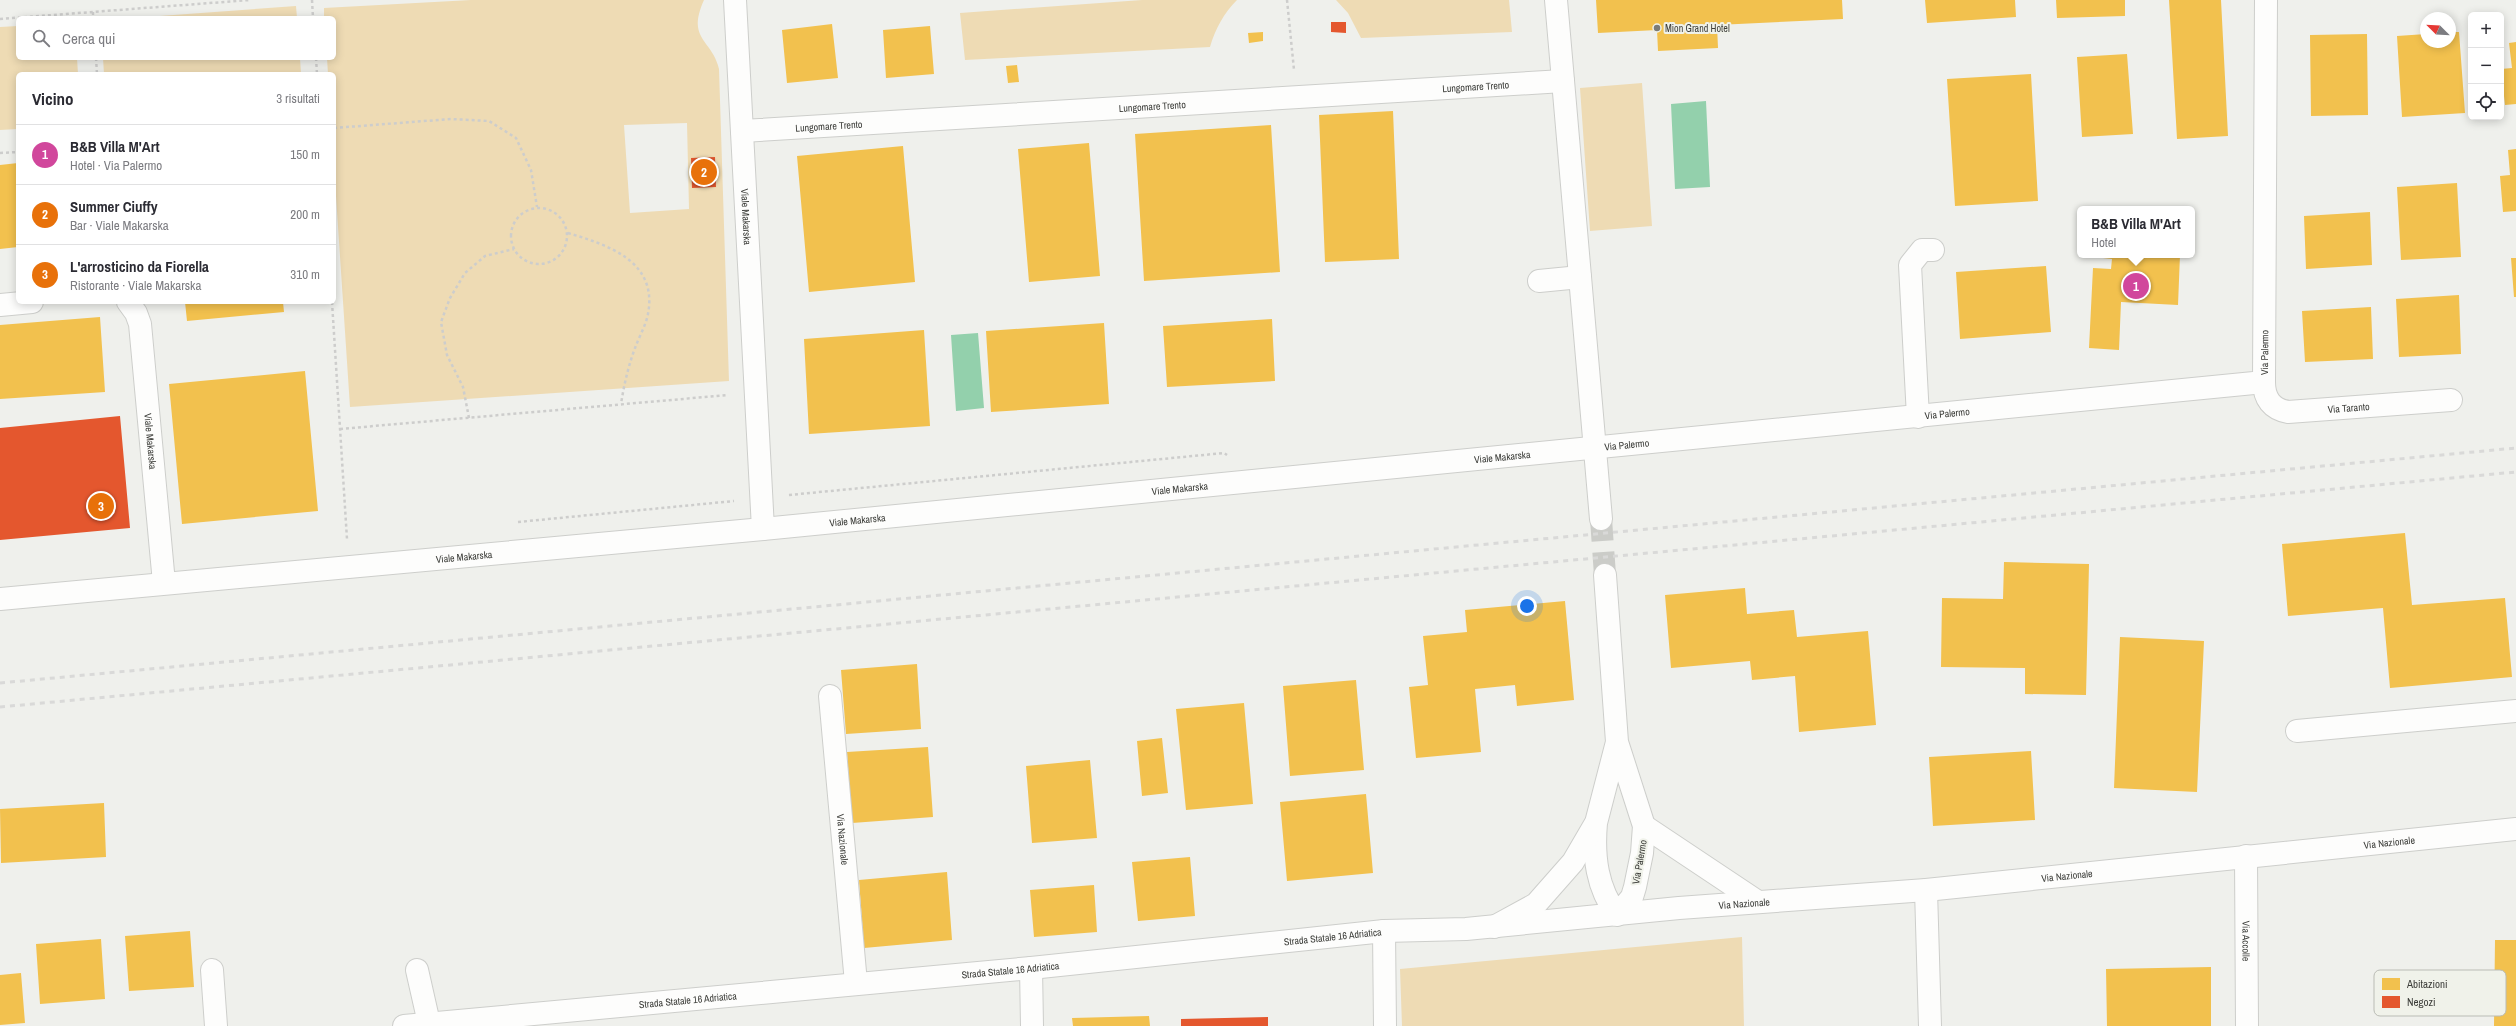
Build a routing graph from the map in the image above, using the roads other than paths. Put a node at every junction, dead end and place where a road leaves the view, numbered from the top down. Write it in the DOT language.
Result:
graph roads {
  1 [pos="735,0"];
  2 [pos="1556,0"];
  3 [pos="2266,0"];
  4 [pos="1563,81"];
  5 [pos="742,131"];
  6 [pos="1933,250"];
  7 [pos="1580,277"];
  8 [pos="1539,281"];
  9 [pos="16,304"];
  10 [pos="129,304"];
  11 [pos="0,305"];
  12 [pos="2264,382"];
  13 [pos="2451,400"];
  14 [pos="1918,417"];
  15 [pos="1596,449"];
  16 [pos="1601,519"];
  17 [pos="763,529"];
  18 [pos="1605,575"];
  19 [pos="164,583"];
  20 [pos="0,599"];
  21 [pos="830,696"];
  22 [pos="2516,711"];
  23 [pos="2297,731"];
  24 [pos="1617,742"];
  25 [pos="1596,823"];
  26 [pos="1644,826"];
  27 [pos="2516,830"];
  28 [pos="2246,856"];
  29 [pos="1926,890"];
  30 [pos="1758,902"];
  31 [pos="1617,915"];
  32 [pos="1494,926"];
  33 [pos="1384,931"];
  34 [pos="1031,968"];
  35 [pos="212,970"];
  36 [pos="417,970"];
  37 [pos="856,984"];
  38 [pos="429,1024"];
  39 [pos="216,1026"];
  40 [pos="404,1026"];
  41 [pos="1032,1026"];
  42 [pos="1385,1026"];
  43 [pos="1930,1026"];
  44 [pos="2247,1026"];
  1 -- 5 [label="street, Viale Makarska"];
  2 -- 4 [label="street"];
  3 -- 12 [label="street, Via Palermo"];
  4 -- 5 [label="street, Lungomare Trento"];
  4 -- 7 [label="street"];
  5 -- 17 [label="street, Viale Makarska"];
  6 -- 14 [label="street, Via Palermo"];
  7 -- 8 [label="street"];
  7 -- 15 [label="street"];
  9 -- 11 [label="street"];
  10 -- 19 [label="street, Viale Makarska"];
  12 -- 13 [label="street, Via Taranto"];
  12 -- 14 [label="street, Via Palermo"];
  14 -- 15 [label="street, Via Palermo"];
  15 -- 16 [label="street, Via Palermo"];
  15 -- 17 [label="street, Viale Makarska"];
  17 -- 19 [label="street, Viale Makarska"];
  18 -- 24 [label="street, Via Palermo"];
  19 -- 20 [label="street, Viale Makarska"];
  21 -- 37 [label="street, Via Nazionale"];
  22 -- 23 [label="street"];
  24 -- 25 [label="street, Via Palermo"];
  24 -- 26 [label="street, Via Palermo"];
  25 -- 31 [label="street, Via Palermo"];
  25 -- 32 [label="street, Via Palermo"];
  26 -- 30 [label="street, Via Palermo"];
  26 -- 31 [label="street, Via Palermo"];
  27 -- 28 [label="street, Via Nazionale"];
  28 -- 29 [label="street, Via Nazionale"];
  28 -- 44 [label="street, Via Accolle"];
  29 -- 30 [label="street, Via Nazionale"];
  29 -- 43 [label="street"];
  30 -- 31 [label="street, Via Nazionale"];
  31 -- 32 [label="street, Strada Statale 16 Adriatica"];
  32 -- 33 [label="street, Strada Statale 16 Adriatica"];
  33 -- 34 [label="street, Strada Statale 16 Adriatica"];
  33 -- 42 [label="street"];
  34 -- 37 [label="street, Strada Statale 16 Adriatica"];
  34 -- 41 [label="street"];
  35 -- 39 [label="street"];
  36 -- 38 [label="street"];
  37 -- 38 [label="street, Strada Statale 16 Adriatica"];
  38 -- 40 [label="street, Strada Statale 16 Adriatica"];
}
